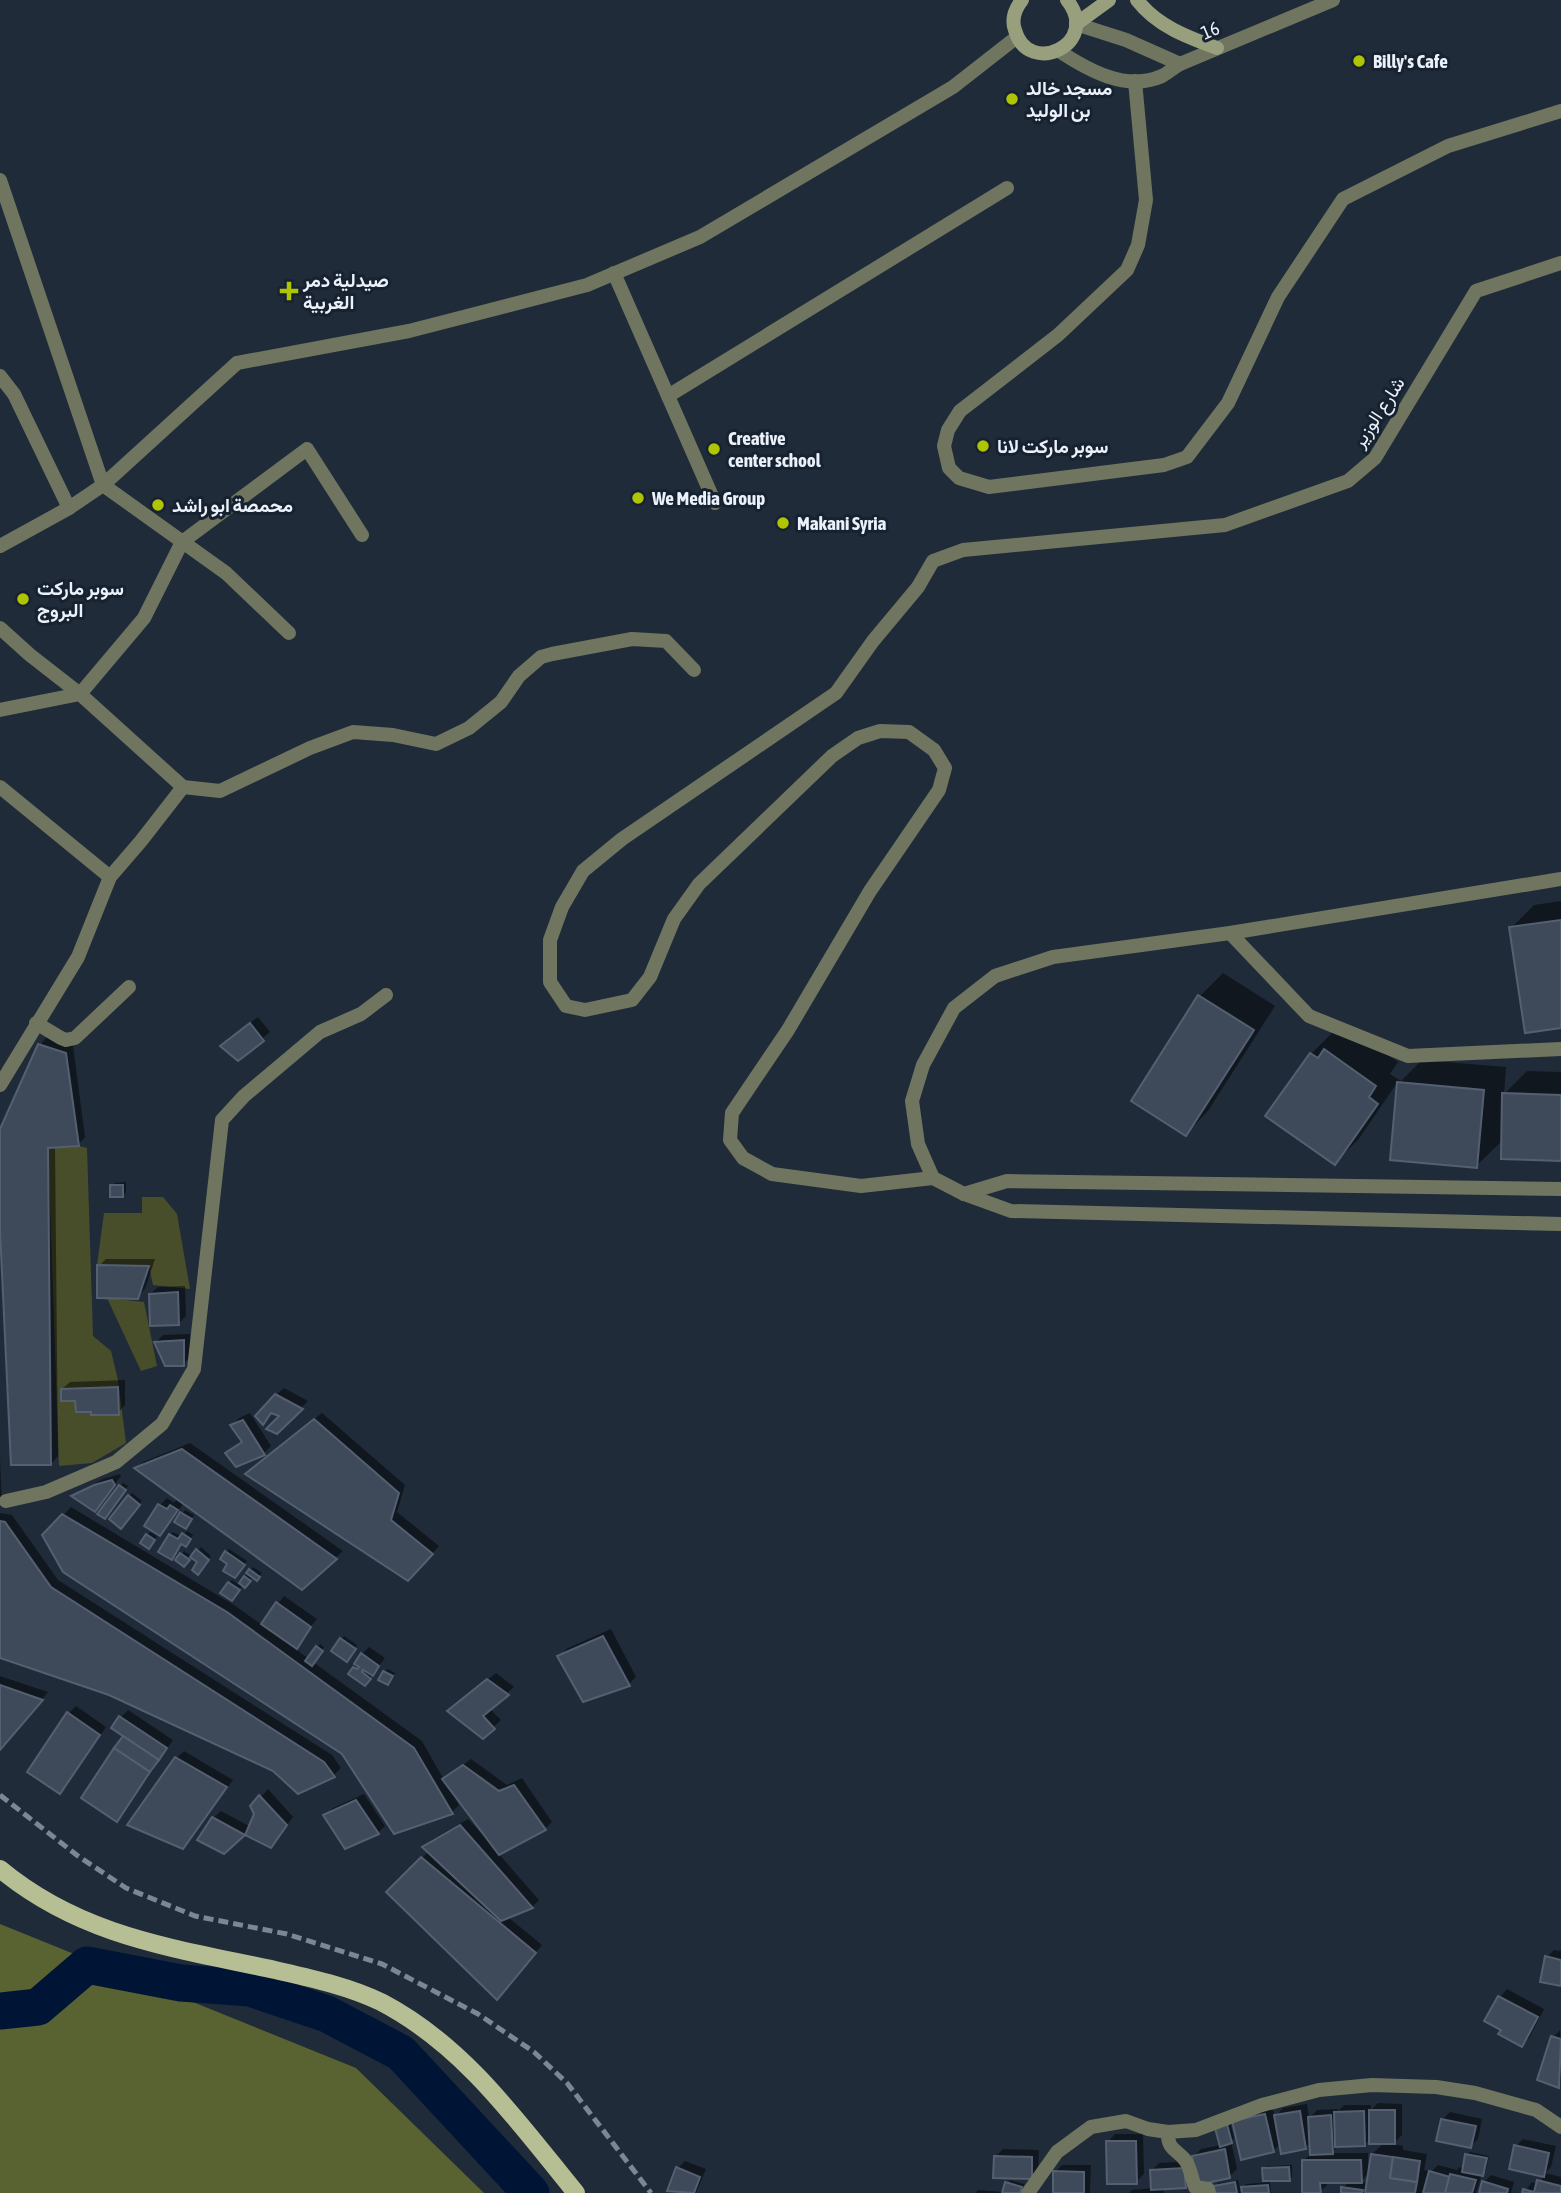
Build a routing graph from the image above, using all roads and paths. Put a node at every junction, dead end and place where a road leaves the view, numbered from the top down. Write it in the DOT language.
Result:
graph roads {
  1 [pos="1022,0"];
  2 [pos="1067,0"];
  3 [pos="1108,0"];
  4 [pos="1137,0"];
  5 [pos="1333,0"];
  6 [pos="1076,24"];
  7 [pos="1017,37"];
  8 [pos="1217,48"];
  9 [pos="1059,51"];
  10 [pos="1180,64"];
  11 [pos="1135,81"];
  12 [pos="1561,111"];
  13 [pos="0,180"];
  14 [pos="1007,188"];
  15 [pos="1561,263"];
  16 [pos="614,273"];
  17 [pos="0,376"];
  18 [pos="668,397"];
  19 [pos="103,485"];
  20 [pos="715,503"];
  21 [pos="69,508"];
  22 [pos="362,535"];
  23 [pos="182,541"];
  24 [pos="1,545"];
  25 [pos="0,628"];
  26 [pos="289,634"];
  27 [pos="694,670"];
  28 [pos="80,694"];
  29 [pos="0,710"];
  30 [pos="0,787"];
  31 [pos="183,787"];
  32 [pos="110,877"];
  33 [pos="1561,879"];
  34 [pos="1230,933"];
  35 [pos="129,988"];
  36 [pos="386,995"];
  37 [pos="36,1023"];
  38 [pos="1561,1049"];
  39 [pos="0,1085"];
  40 [pos="933,1178"];
  41 [pos="1561,1189"];
  42 [pos="964,1194"];
  43 [pos="1561,1224"];
  44 [pos="6,1501"];
  45 [pos="0,1869"];
  46 [pos="1561,2127"];
  47 [pos="1168,2132"];
  48 [pos="576,2193"];
  49 [pos="1028,2193"];
  50 [pos="1209,2193"];
  1 -- 7 [label="main road"];
  2 -- 6 [label="main road"];
  3 -- 6 [label="main road"];
  4 -- 8 [label="main road"];
  5 -- 8 [label="street, 16"];
  6 -- 9 [label="main road"];
  6 -- 10 [label="street"];
  7 -- 9 [label="main road"];
  7 -- 16 [label="street"];
  8 -- 10 [label="street, 16"];
  9 -- 11 [label="street, 16"];
  10 -- 11 [label="street, 16"];
  11 -- 12 [label="street"];
  13 -- 19 [label="street"];
  14 -- 18 [label="street"];
  15 -- 40 [label="street, شارع الوزير"];
  16 -- 18 [label="street"];
  16 -- 19 [label="street"];
  17 -- 21 [label="street"];
  18 -- 20 [label="street"];
  19 -- 21 [label="street"];
  19 -- 23 [label="street"];
  21 -- 24 [label="street"];
  22 -- 23 [label="street"];
  23 -- 26 [label="street"];
  23 -- 28 [label="street"];
  25 -- 28 [label="street"];
  27 -- 31 [label="street"];
  28 -- 29 [label="street"];
  28 -- 31 [label="street"];
  30 -- 32 [label="street"];
  31 -- 32 [label="street"];
  32 -- 37 [label="street"];
  33 -- 34 [label="street"];
  34 -- 38 [label="street"];
  34 -- 40 [label="street"];
  35 -- 37 [label="street"];
  36 -- 44 [label="street"];
  37 -- 39 [label="street"];
  40 -- 42 [label="street"];
  41 -- 42 [label="street"];
  42 -- 43 [label="street"];
  45 -- 48 [label="main road"];
  46 -- 47 [label="street"];
  47 -- 49 [label="street"];
  47 -- 50 [label="street"];
}
